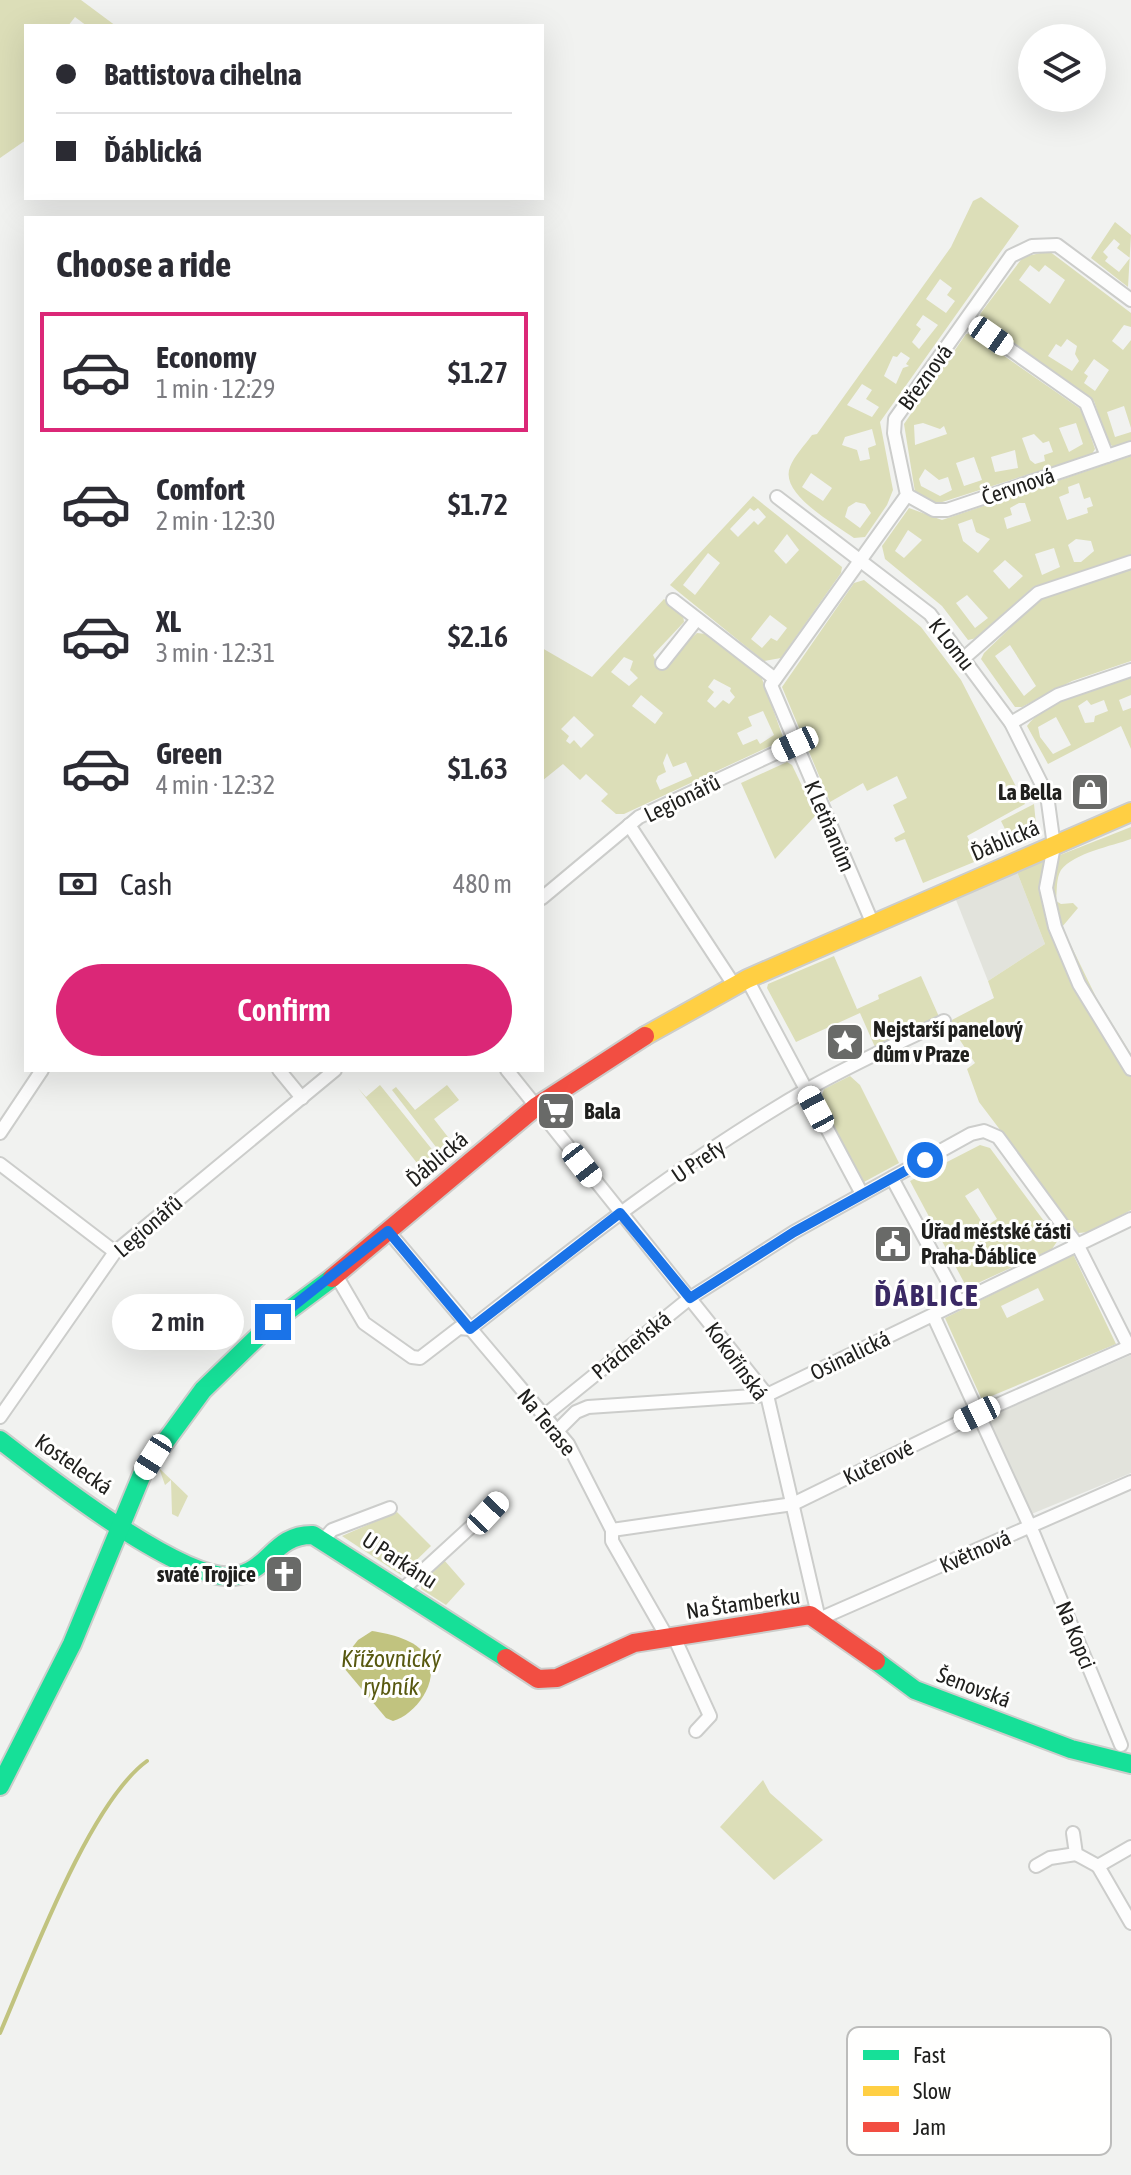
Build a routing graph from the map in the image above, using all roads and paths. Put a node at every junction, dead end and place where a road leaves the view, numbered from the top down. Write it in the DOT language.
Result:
graph roads {
  1 [pos="1131,300"];
  2 [pos="967,319"];
  3 [pos="1131,448"];
  4 [pos="1107,456"];
  5 [pos="907,495"];
  6 [pos="777,497"];
  7 [pos="860,559"];
  8 [pos="1131,562"];
  9 [pos="673,600"];
  10 [pos="697,619"];
  11 [pos="964,658"];
  12 [pos="662,663"];
  13 [pos="1131,670"];
  14 [pos="773,682"];
  15 [pos="1011,723"];
  16 [pos="795,744"];
  17 [pos="1131,812"];
  18 [pos="629,825"];
  19 [pos="1054,846"];
  20 [pos="544,896"];
  21 [pos="872,922"];
  22 [pos="740,982"];
  23 [pos="944,1021"];
  24 [pos="1131,1069"];
  25 [pos="41,1072"];
  26 [pos="281,1072"];
  27 [pos="333,1072"];
  28 [pos="509,1072"];
  29 [pos="806,1090"];
  30 [pos="302,1098"];
  31 [pos="537,1106"];
  32 [pos="0,1133"];
  33 [pos="0,1164"];
  34 [pos="892,1178"];
  35 [pos="862,1194"];
  36 [pos="620,1213"];
  37 [pos="1131,1219"];
  38 [pos="388,1231"];
  39 [pos="1078,1246"];
  40 [pos="115,1252"];
  41 [pos="336,1275"];
  42 [pos="690,1298"];
  43 [pos="959,1302"];
  44 [pos="933,1315"];
  45 [pos="470,1329"];
  46 [pos="1130,1346"];
  47 [pos="767,1395"];
  48 [pos="977,1414"];
  49 [pos="544,1416"];
  50 [pos="0,1417"];
  51 [pos="557,1431"];
  52 [pos="0,1440"];
  53 [pos="1131,1482"];
  54 [pos="499,1501"];
  55 [pos="793,1504"];
  56 [pos="390,1508"];
  57 [pos="121,1526"];
  58 [pos="1029,1526"];
  59 [pos="612,1530"];
  60 [pos="324,1539"];
  61 [pos="402,1590"];
  62 [pos="819,1619"];
  63 [pos="666,1637"];
  64 [pos="696,1731"];
  65 [pos="1121,1745"];
  66 [pos="1131,1764"];
  67 [pos="0,1786"];
  68 [pos="1073,1833"];
  69 [pos="1131,1847"];
  70 [pos="1076,1854"];
  71 [pos="1036,1866"];
  72 [pos="1098,1866"];
  73 [pos="1131,1923"];
  1 -- 2 [label="street, Březnová"];
  2 -- 4 [label="street"];
  2 -- 5 [label="street, Březnová"];
  3 -- 4 [label="street, Červnová"];
  4 -- 5 [label="street, Červnová"];
  5 -- 7 [label="street"];
  6 -- 7 [label="street, K Lomu"];
  7 -- 11 [label="street, K Lomu"];
  7 -- 14 [label="street"];
  8 -- 11 [label="street"];
  9 -- 10 [label="street"];
  10 -- 12 [label="street"];
  10 -- 14 [label="street"];
  11 -- 15 [label="street, K Lomu"];
  13 -- 15 [label="street"];
  14 -- 16 [label="street, K Letňanům"];
  15 -- 19 [label="street, K Lomu"];
  16 -- 18 [label="street, Legionářů"];
  16 -- 21 [label="street, K Letňanům"];
  17 -- 19 [label="main road, Ďáblická"];
  18 -- 20 [label="street, Legionářů"];
  18 -- 22 [label="street"];
  19 -- 21 [label="main road, Ďáblická"];
  19 -- 24 [label="street, K Lomu"];
  21 -- 22 [label="main road, Ďáblická"];
  22 -- 29 [label="street"];
  22 -- 31 [label="main road, Ďáblická"];
  23 -- 29 [label="street, U Prefy"];
  25 -- 32 [label="street"];
  26 -- 30 [label="street"];
  27 -- 30 [label="street, Legionářů"];
  28 -- 31 [label="street, Kokořínská"];
  29 -- 35 [label="street"];
  29 -- 36 [label="street, U Prefy"];
  30 -- 40 [label="street, Legionářů"];
  31 -- 36 [label="street, Kokořínská"];
  31 -- 38 [label="main road, Ďáblická"];
  33 -- 40 [label="street"];
  34 -- 35 [label="street, Prácheňská"];
  34 -- 39 [label="street, Prácheňská"];
  34 -- 43 [label="street"];
  35 -- 42 [label="street, Prácheňská"];
  36 -- 42 [label="street, Kokořínská"];
  36 -- 45 [label="street, U Prefy"];
  37 -- 39 [label="street, Osinalická"];
  38 -- 41 [label="main road, Ďáblická"];
  38 -- 45 [label="street, Na Terase"];
  39 -- 43 [label="street, Osinalická"];
  39 -- 46 [label="street"];
  40 -- 50 [label="street, Legionářů"];
  41 -- 45 [label="street, U Prefy"];
  41 -- 57 [label="main road, Ďáblická"];
  42 -- 47 [label="street, Kokořínská"];
  42 -- 49 [label="street, Prácheňská"];
  43 -- 44 [label="street, Osinalická"];
  44 -- 47 [label="street, Osinalická"];
  44 -- 48 [label="street, Na Kopci"];
  45 -- 49 [label="street, Na Terase"];
  46 -- 48 [label="street, Kučerové"];
  47 -- 51 [label="street, Osinalická"];
  47 -- 55 [label="street, Kokořínská"];
  48 -- 55 [label="street, Kučerové"];
  48 -- 58 [label="street, Na Kopci"];
  49 -- 51 [label="street, Na Terase"];
  51 -- 59 [label="street, Na Terase"];
  52 -- 57 [label="main road, Kostelecká"];
  53 -- 58 [label="street, Květnová"];
  54 -- 61 [label="street"];
  55 -- 59 [label="street, Kučerové"];
  55 -- 62 [label="street, Kokořínská"];
  56 -- 60 [label="street"];
  57 -- 60 [label="main road"];
  57 -- 67 [label="main road, Ďáblická"];
  58 -- 62 [label="street, Květnová"];
  58 -- 65 [label="street, Na Kopci"];
  59 -- 63 [label="street, Na Terase"];
  60 -- 61 [label="main road, U Parkánu"];
  61 -- 63 [label="main road, U Parkánu"];
  62 -- 63 [label="main road, Na Štamberku"];
  62 -- 66 [label="main road, Šenovská"];
  63 -- 64 [label="street, Na Štamberku"];
  68 -- 70 [label="street"];
  69 -- 72 [label="street"];
  70 -- 71 [label="street"];
  70 -- 72 [label="street"];
  72 -- 73 [label="street"];
}
